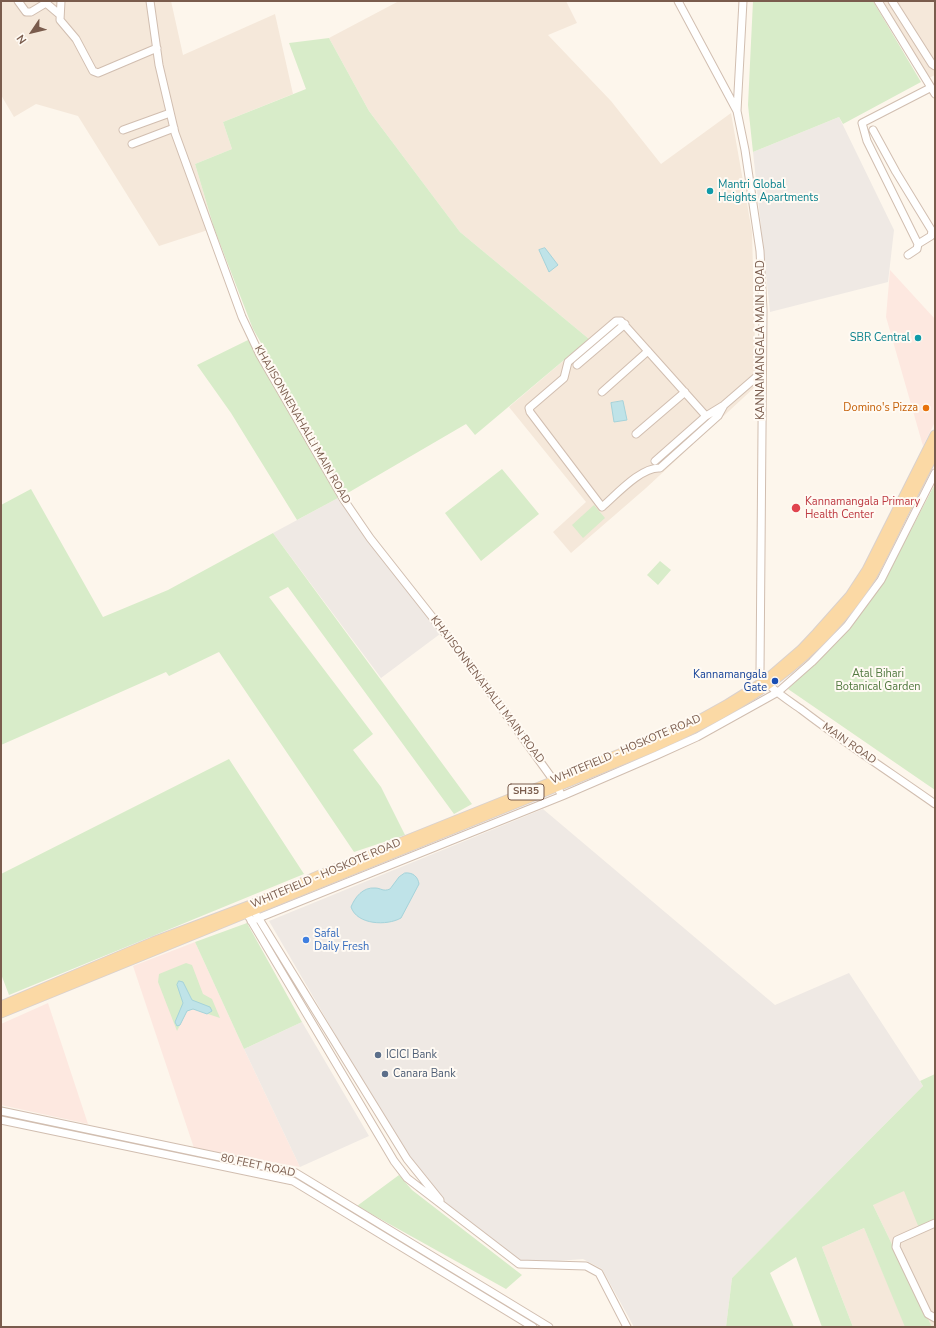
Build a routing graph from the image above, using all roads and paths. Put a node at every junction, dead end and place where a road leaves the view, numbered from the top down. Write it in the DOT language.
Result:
graph roads {
  1 [pos="18,1"];
  2 [pos="61,1"];
  3 [pos="150,1"];
  4 [pos="678,1"];
  5 [pos="743,1"];
  6 [pos="878,1"];
  7 [pos="892,1"];
  8 [pos="59,14"];
  9 [pos="157,48"];
  10 [pos="935,66"];
  11 [pos="930,88"];
  12 [pos="935,94"];
  13 [pos="737,111"];
  14 [pos="170,113"];
  15 [pos="174,128"];
  16 [pos="123,130"];
  17 [pos="873,130"];
  18 [pos="132,144"];
  19 [pos="918,244"];
  20 [pos="908,255"];
  21 [pos="625,324"];
  22 [pos="648,351"];
  23 [pos="577,365"];
  24 [pos="761,373"];
  25 [pos="602,392"];
  26 [pos="685,392"];
  27 [pos="724,405"];
  28 [pos="706,416"];
  29 [pos="636,434"];
  30 [pos="935,435"];
  31 [pos="935,452"];
  32 [pos="654,461"];
  33 [pos="935,473"];
  34 [pos="767,683"];
  35 [pos="778,692"];
  36 [pos="555,784"];
  37 [pos="562,796"];
  38 [pos="935,804"];
  39 [pos="251,913"];
  40 [pos="282,956"];
  41 [pos="275,961"];
  42 [pos="1,1006"];
  43 [pos="1,1013"];
  44 [pos="1,1111"];
  45 [pos="1,1120"];
  46 [pos="440,1204"];
  47 [pos="935,1223"];
  48 [pos="935,1318"];
  49 [pos="533,1327"];
  50 [pos="550,1327"];
  51 [pos="627,1327"];
  1 -- 8 [label="street"];
  2 -- 8 [label="street"];
  3 -- 9 [label="street, KHAJISONNENAHALLI MAIN ROAD"];
  4 -- 13 [label="street"];
  5 -- 13 [label="street, KANNAMANGALA MAIN ROAD"];
  6 -- 11 [label="street"];
  7 -- 10 [label="street"];
  8 -- 9 [label="street"];
  9 -- 14 [label="street, KHAJISONNENAHALLI MAIN ROAD"];
  11 -- 12 [label="street"];
  11 -- 19 [label="street"];
  13 -- 24 [label="street, KANNAMANGALA MAIN ROAD"];
  14 -- 15 [label="street, KHAJISONNENAHALLI MAIN ROAD"];
  14 -- 16 [label="street"];
  15 -- 18 [label="street"];
  15 -- 36 [label="street, KHAJISONNENAHALLI MAIN ROAD"];
  17 -- 19 [label="street"];
  19 -- 20 [label="street"];
  21 -- 22 [label="street"];
  21 -- 23 [label="street"];
  21 -- 27 [label="street"];
  22 -- 25 [label="street"];
  22 -- 26 [label="street"];
  24 -- 27 [label="street"];
  24 -- 34 [label="street, KANNAMANGALA MAIN ROAD"];
  26 -- 28 [label="street"];
  26 -- 29 [label="street"];
  27 -- 28 [label="street"];
  28 -- 32 [label="street"];
  30 -- 34 [label="main road, WHITEFIELD - HOSKOTE ROAD / SH35"];
  31 -- 34 [label="main road, WHITEFIELD - HOSKOTE ROAD / SH35"];
  33 -- 35 [label="street"];
  34 -- 35 [label="street, MAIN ROAD"];
  34 -- 36 [label="main road, WHITEFIELD - HOSKOTE ROAD / SH35"];
  35 -- 37 [label="street"];
  35 -- 38 [label="street, MAIN ROAD"];
  36 -- 37 [label="street, KHAJISONNENAHALLI MAIN ROAD"];
  36 -- 39 [label="main road, WHITEFIELD - HOSKOTE ROAD / SH35"];
  37 -- 39 [label="street"];
  39 -- 40 [label="street"];
  39 -- 41 [label="street"];
  39 -- 42 [label="main road, WHITEFIELD - HOSKOTE ROAD / SH35"];
  39 -- 43 [label="main road, WHITEFIELD - HOSKOTE ROAD / SH35"];
  40 -- 41 [label="street"];
  40 -- 46 [label="street"];
  41 -- 46 [label="street"];
  44 -- 50 [label="street, 80 FEET ROAD"];
  45 -- 49 [label="street, 80 FEET ROAD"];
  46 -- 51 [label="street"];
  47 -- 48 [label="street"];
}
